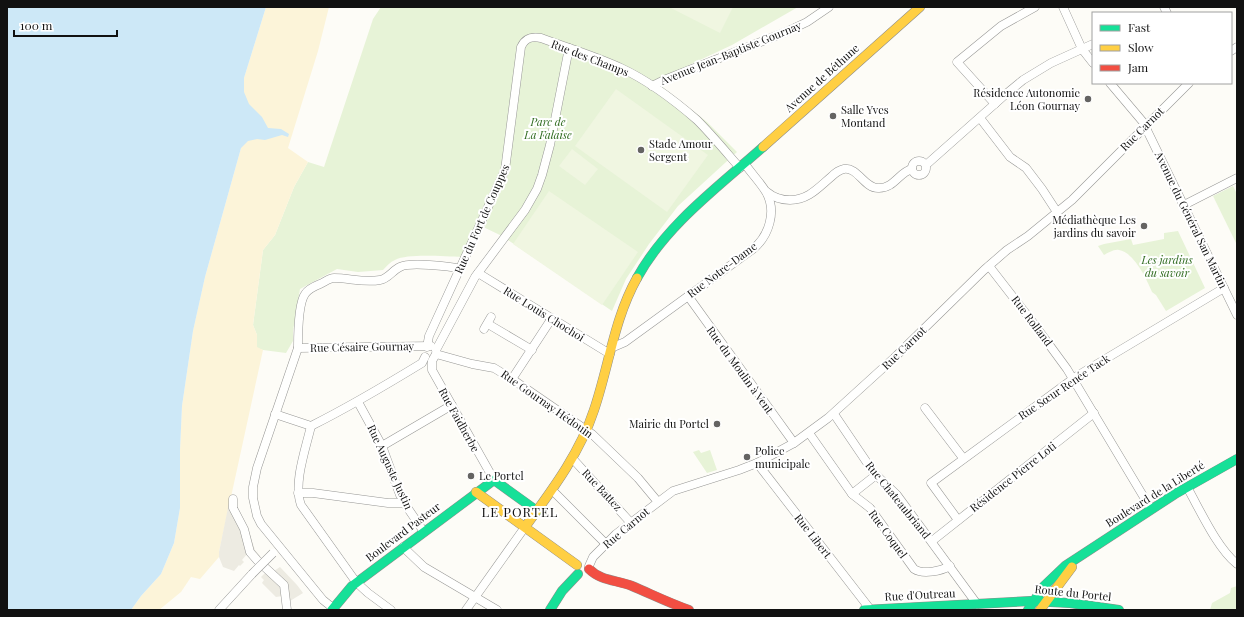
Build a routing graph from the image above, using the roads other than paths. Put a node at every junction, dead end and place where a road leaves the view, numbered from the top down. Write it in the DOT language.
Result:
graph roads {
  1 [pos="829,7"];
  2 [pos="920,7"];
  3 [pos="1035,7"];
  4 [pos="1063,7"];
  5 [pos="525,40"];
  6 [pos="1092,44"];
  7 [pos="569,48"];
  8 [pos="1082,49"];
  9 [pos="1092,62"];
  10 [pos="1111,84"];
  11 [pos="1188,84"];
  12 [pos="652,86"];
  13 [pos="995,104"];
  14 [pos="980,118"];
  15 [pos="1145,126"];
  16 [pos="742,166"];
  17 [pos="1237,179"];
  18 [pos="766,192"];
  19 [pos="1184,205"];
  20 [pos="1057,212"];
  21 [pos="989,266"];
  22 [pos="460,269"];
  23 [pos="478,273"];
  24 [pos="1224,288"];
  25 [pos="688,296"];
  26 [pos="1237,315"];
  27 [pos="552,318"];
  28 [pos="488,324"];
  29 [pos="427,347"];
  30 [pos="298,348"];
  31 [pos="532,350"];
  32 [pos="610,351"];
  33 [pos="432,355"];
  34 [pos="1073,378"];
  35 [pos="512,379"];
  36 [pos="358,402"];
  37 [pos="452,406"];
  38 [pos="925,408"];
  39 [pos="1094,413"];
  40 [pos="275,414"];
  41 [pos="834,414"];
  42 [pos="311,426"];
  43 [pos="586,430"];
  44 [pos="809,433"];
  45 [pos="794,443"];
  46 [pos="382,446"];
  47 [pos="572,458"];
  48 [pos="963,458"];
  49 [pos="1237,460"];
  50 [pos="757,463"];
  51 [pos="876,475"];
  52 [pos="494,480"];
  53 [pos="1187,487"];
  54 [pos="552,490"];
  55 [pos="476,492"];
  56 [pos="298,493"];
  57 [pos="852,494"];
  58 [pos="233,499"];
  59 [pos="658,502"];
  60 [pos="405,503"];
  61 [pos="1151,509"];
  62 [pos="537,511"];
  63 [pos="958,520"];
  64 [pos="631,523"];
  65 [pos="525,527"];
  66 [pos="424,532"];
  67 [pos="932,541"];
  68 [pos="606,544"];
  69 [pos="403,547"];
  70 [pos="276,550"];
  71 [pos="1237,564"];
  72 [pos="950,566"];
  73 [pos="589,567"];
  74 [pos="577,570"];
  75 [pos="1063,573"];
  76 [pos="356,582"];
  77 [pos="474,598"];
  78 [pos="1051,599"];
  79 [pos="977,604"];
  80 [pos="1077,604"];
  81 [pos="1017,606"];
  82 [pos="1030,607"];
  83 [pos="333,609"];
  84 [pos="219,610"];
  85 [pos="287,610"];
  86 [pos="391,610"];
  87 [pos="466,610"];
  88 [pos="497,610"];
  89 [pos="550,610"];
  90 [pos="690,610"];
  91 [pos="867,610"];
  92 [pos="1040,610"];
  93 [pos="1119,610"];
  1 -- 12 [label="street, Avenue Jean-Baptiste Gournay"];
  2 -- 16 [label="street, Avenue de Béthune"];
  3 -- 13 [label="street"];
  4 -- 8 [label="street"];
  5 -- 7 [label="street, Rue des Champs"];
  5 -- 22 [label="street, Rue du Fort de Couppes"];
  6 -- 8 [label="street"];
  7 -- 12 [label="street, Rue des Champs"];
  7 -- 23 [label="street"];
  8 -- 9 [label="street"];
  8 -- 13 [label="street"];
  10 -- 15 [label="street, Avenue du Général San Martin"];
  11 -- 15 [label="street, Rue Carnot"];
  12 -- 16 [label="street, Rue des Champs"];
  13 -- 14 [label="street"];
  14 -- 18 [label="street"];
  14 -- 20 [label="street"];
  15 -- 19 [label="street, Avenue du Général San Martin"];
  15 -- 20 [label="street, Rue Carnot"];
  16 -- 18 [label="street, Rue Notre-Dame"];
  16 -- 32 [label="street, Avenue de Béthune"];
  17 -- 19 [label="street"];
  18 -- 25 [label="street, Rue Notre-Dame"];
  19 -- 24 [label="street, Avenue du Général San Martin"];
  20 -- 21 [label="street, Rue Carnot"];
  21 -- 34 [label="street, Rue Rolland"];
  21 -- 41 [label="street, Rue Carnot"];
  22 -- 29 [label="street, Rue du Fort de Couppes"];
  22 -- 30 [label="street"];
  23 -- 27 [label="street, Rue Louis Chochoi"];
  23 -- 33 [label="street"];
  24 -- 26 [label="street, Avenue du Général San Martin"];
  24 -- 34 [label="street, Rue Sœur Renée Tack"];
  25 -- 32 [label="street, Rue Notre-Dame"];
  25 -- 45 [label="street, Rue du Moulin à Vent"];
  27 -- 31 [label="street"];
  27 -- 32 [label="street, Rue Louis Chochoi"];
  28 -- 31 [label="street"];
  29 -- 30 [label="street, Rue Césaire Gournay"];
  29 -- 33 [label="street, Rue Césaire Gournay"];
  30 -- 40 [label="street"];
  31 -- 35 [label="street"];
  32 -- 43 [label="street, Avenue de Béthune"];
  33 -- 35 [label="street, Rue Gournay Hédouin"];
  33 -- 36 [label="street"];
  33 -- 37 [label="street, Rue Faidherbe"];
  34 -- 39 [label="street, Rue Rolland"];
  34 -- 48 [label="street, Rue Sœur Renée Tack"];
  35 -- 43 [label="street, Rue Gournay Hédouin"];
  36 -- 42 [label="street"];
  36 -- 46 [label="street, Rue Auguste Justin"];
  37 -- 46 [label="street"];
  37 -- 52 [label="street, Rue Faidherbe"];
  38 -- 48 [label="street"];
  39 -- 61 [label="street, Rue Rolland"];
  39 -- 63 [label="street, Résidence Pierre Loti"];
  40 -- 42 [label="street"];
  40 -- 70 [label="street"];
  41 -- 44 [label="street, Rue Carnot"];
  41 -- 51 [label="street, Rue Chateaubriand"];
  42 -- 56 [label="street"];
  43 -- 47 [label="street, Avenue de Béthune"];
  43 -- 59 [label="street, Rue Gournay Hédouin"];
  44 -- 45 [label="street, Rue Carnot"];
  44 -- 57 [label="street, Rue Coquel"];
  45 -- 50 [label="street, Rue Carnot"];
  46 -- 60 [label="street, Rue Auguste Justin"];
  47 -- 54 [label="street, Avenue de Béthune"];
  47 -- 64 [label="street, Rue Battez"];
  48 -- 63 [label="street, Rue Sœur Renée Tack"];
  49 -- 53 [label="street, Boulevard de la Liberté"];
  50 -- 59 [label="street, Rue Carnot"];
  50 -- 91 [label="street, Rue Libert"];
  51 -- 57 [label="street"];
  51 -- 67 [label="street, Rue Chateaubriand"];
  52 -- 55 [label="street, Boulevard Pasteur"];
  52 -- 62 [label="street"];
  53 -- 61 [label="street, Boulevard de la Liberté"];
  53 -- 71 [label="street"];
  54 -- 62 [label="street, Avenue de Béthune"];
  54 -- 68 [label="street"];
  55 -- 65 [label="street"];
  55 -- 66 [label="street, Boulevard Pasteur"];
  56 -- 60 [label="street"];
  56 -- 76 [label="street"];
  57 -- 72 [label="street, Rue Coquel"];
  58 -- 85 [label="street"];
  59 -- 64 [label="street, Rue Carnot"];
  60 -- 66 [label="street, Rue Auguste Justin"];
  61 -- 75 [label="street, Boulevard de la Liberté"];
  62 -- 65 [label="street, Avenue de Béthune"];
  63 -- 67 [label="street, Résidence Pierre Loti"];
  64 -- 68 [label="street, Rue Carnot"];
  65 -- 74 [label="street"];
  65 -- 77 [label="street"];
  66 -- 69 [label="street, Boulevard Pasteur"];
  67 -- 72 [label="street, Rue Chateaubriand"];
  68 -- 73 [label="street, Rue Carnot"];
  69 -- 76 [label="street, Boulevard Pasteur"];
  69 -- 77 [label="street"];
  70 -- 83 [label="street"];
  70 -- 84 [label="street, bridge"];
  72 -- 79 [label="street, Rue Chateaubriand"];
  73 -- 74 [label="street"];
  73 -- 90 [label="street"];
  74 -- 89 [label="street"];
  75 -- 78 [label="street"];
  75 -- 80 [label="street"];
  75 -- 82 [label="street, Boulevard de la Liberté"];
  76 -- 83 [label="street, Boulevard Pasteur"];
  76 -- 86 [label="street"];
  77 -- 87 [label="street"];
  77 -- 88 [label="street"];
  78 -- 80 [label="street, Route du Portel"];
  78 -- 82 [label="street, Route du Portel"];
  78 -- 92 [label="street"];
  79 -- 81 [label="street"];
  79 -- 91 [label="street, Rue d'Outreau"];
  80 -- 93 [label="street, Route du Portel"];
  81 -- 82 [label="street, Route du Portel"];
}
